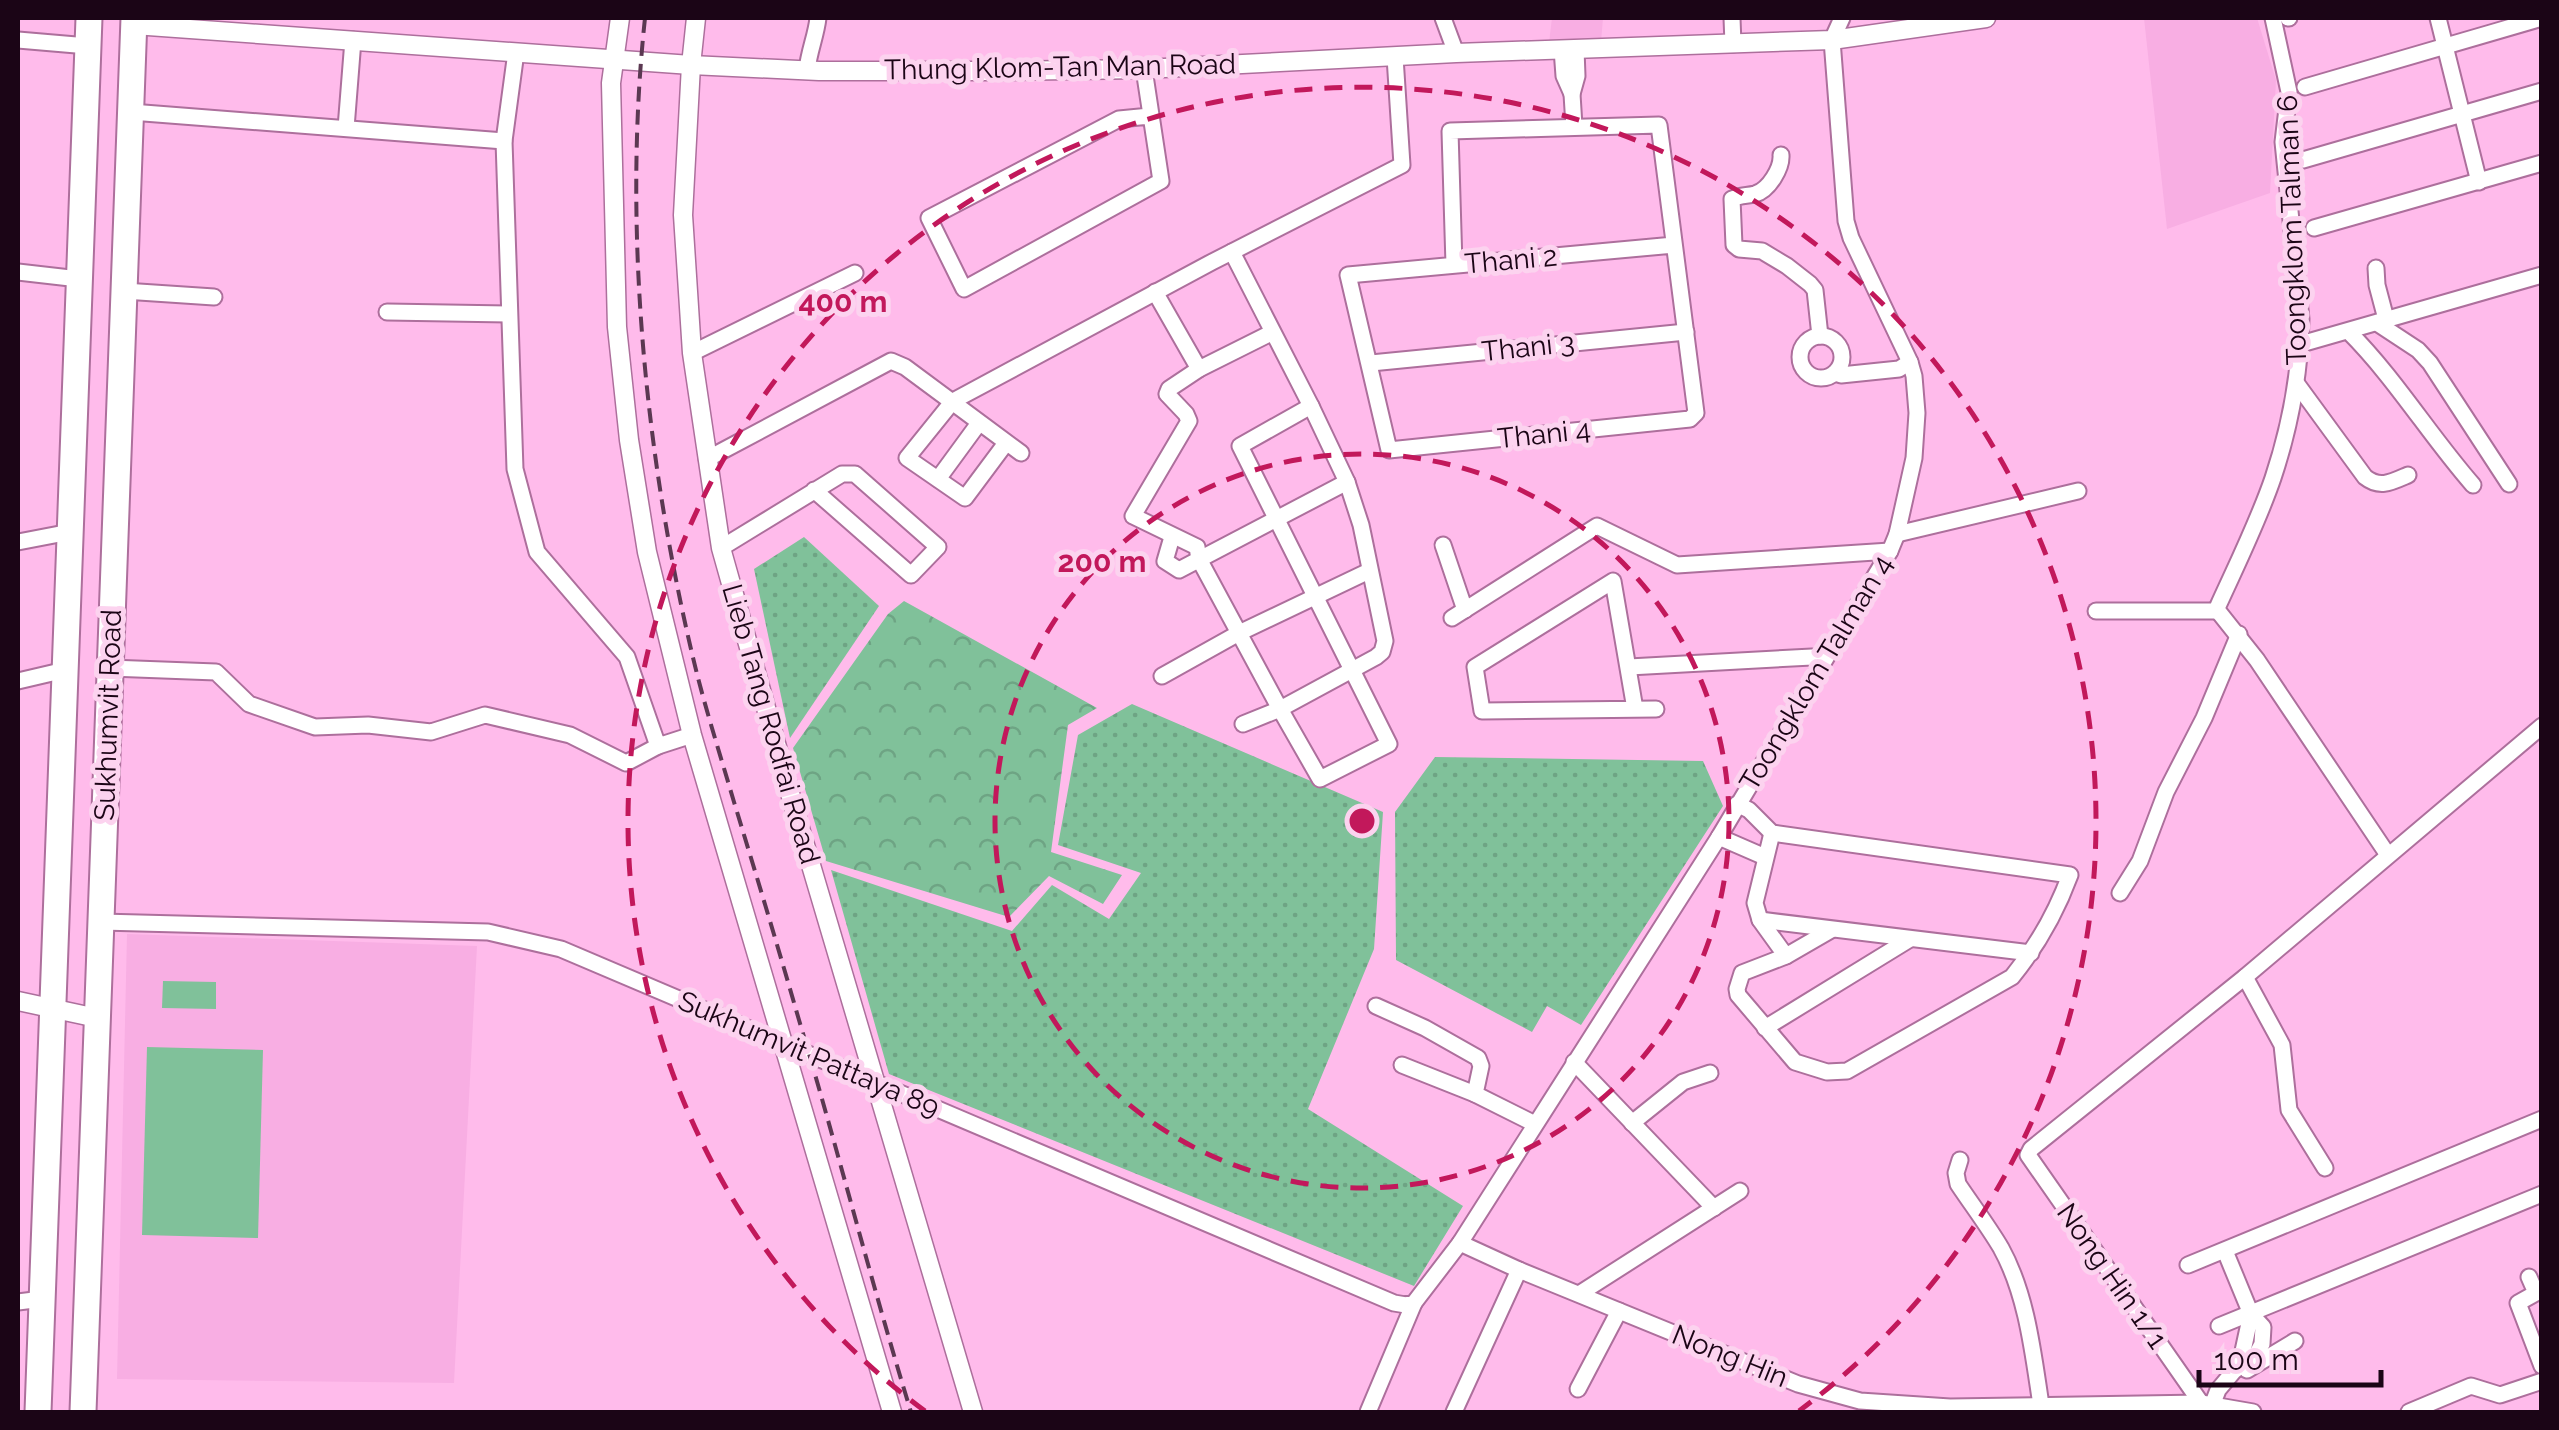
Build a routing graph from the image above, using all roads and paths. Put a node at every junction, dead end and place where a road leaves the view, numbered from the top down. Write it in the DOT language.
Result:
graph roads {
  1 [pos="89,18"];
  2 [pos="620,18"];
  3 [pos="696,18"];
  4 [pos="1443,18"];
  5 [pos="1732,18"];
  6 [pos="1842,18"];
  7 [pos="1986,18"];
  8 [pos="2274,18"];
  9 [pos="2438,18"];
  10 [pos="2542,18"];
  11 [pos="134,21"];
  12 [pos="817,26"];
  13 [pos="18,40"];
  14 [pos="353,40"];
  15 [pos="1832,40"];
  16 [pos="1733,44"];
  17 [pos="88,46"];
  18 [pos="2446,46"];
  19 [pos="1569,49"];
  20 [pos="516,52"];
  21 [pos="1456,53"];
  22 [pos="1395,56"];
  23 [pos="613,59"];
  24 [pos="690,65"];
  25 [pos="1144,69"];
  26 [pos="813,71"];
  27 [pos="2305,86"];
  28 [pos="2542,91"];
  29 [pos="131,112"];
  30 [pos="2462,114"];
  31 [pos="1150,116"];
  32 [pos="1574,126"];
  33 [pos="346,128"];
  34 [pos="504,141"];
  35 [pos="1782,155"];
  36 [pos="2303,160"];
  37 [pos="2542,164"];
  38 [pos="2479,182"];
  39 [pos="2314,228"];
  40 [pos="1674,245"];
  41 [pos="1232,252"];
  42 [pos="1454,265"];
  43 [pos="2376,268"];
  44 [pos="18,272"];
  45 [pos="855,274"];
  46 [pos="2542,274"];
  47 [pos="79,279"];
  48 [pos="124,291"];
  49 [pos="1155,292"];
  50 [pos="214,297"];
  51 [pos="387,312"];
  52 [pos="508,314"];
  53 [pos="2382,321"];
  54 [pos="1686,332"];
  55 [pos="2349,332"];
  56 [pos="1272,333"];
  57 [pos="1820,336"];
  58 [pos="2300,344"];
  59 [pos="692,353"];
  60 [pos="1910,362"];
  61 [pos="1370,363"];
  62 [pos="1199,369"];
  63 [pos="1835,373"];
  64 [pos="2297,384"];
  65 [pos="952,402"];
  66 [pos="1311,406"];
  67 [pos="979,424"];
  68 [pos="1006,442"];
  69 [pos="1020,453"];
  70 [pos="708,459"];
  71 [pos="2408,474"];
  72 [pos="938,479"];
  73 [pos="1348,482"];
  74 [pos="2509,484"];
  75 [pos="2473,485"];
  76 [pos="814,490"];
  77 [pos="2078,492"];
  78 [pos="1275,519"];
  79 [pos="70,532"];
  80 [pos="1897,534"];
  81 [pos="1172,537"];
  82 [pos="18,542"];
  83 [pos="1443,545"];
  84 [pos="721,548"];
  85 [pos="1890,550"];
  86 [pos="1199,559"];
  87 [pos="1369,571"];
  88 [pos="1313,596"];
  89 [pos="2096,610"];
  90 [pos="2218,610"];
  91 [pos="1239,633"];
  92 [pos="2239,634"];
  93 [pos="1823,662"];
  94 [pos="1629,667"];
  95 [pos="110,668"];
  96 [pos="65,670"];
  97 [pos="1353,670"];
  98 [pos="1162,676"];
  99 [pos="18,681"];
  100 [pos="1280,709"];
  101 [pos="1635,709"];
  102 [pos="1656,709"];
  103 [pos="1243,724"];
  104 [pos="2542,726"];
  105 [pos="692,735"];
  106 [pos="658,746"];
  107 [pos="1737,804"];
  108 [pos="1772,833"];
  109 [pos="1719,837"];
  110 [pos="2388,856"];
  111 [pos="1765,857"];
  112 [pos="2120,893"];
  113 [pos="1760,920"];
  114 [pos="101,922"];
  115 [pos="1832,930"];
  116 [pos="1910,939"];
  117 [pos="2031,954"];
  118 [pos="1786,956"];
  119 [pos="2245,977"];
  120 [pos="18,1001"];
  121 [pos="1376,1006"];
  122 [pos="53,1008"];
  123 [pos="98,1018"];
  124 [pos="1765,1028"];
  125 [pos="784,1045"];
  126 [pos="1574,1062"];
  127 [pos="1402,1066"];
  128 [pos="1710,1074"];
  129 [pos="875,1081"];
  130 [pos="1475,1094"];
  131 [pos="2542,1119"];
  132 [pos="1632,1123"];
  133 [pos="1534,1124"];
  134 [pos="1960,1160"];
  135 [pos="2325,1168"];
  136 [pos="1740,1192"];
  137 [pos="2542,1194"];
  138 [pos="1714,1208"];
  139 [pos="1460,1243"];
  140 [pos="2225,1250"];
  141 [pos="2188,1265"];
  142 [pos="1519,1270"];
  143 [pos="2529,1277"];
  144 [pos="1578,1294"];
  145 [pos="30,1301"];
  146 [pos="1414,1303"];
  147 [pos="1619,1311"];
  148 [pos="2251,1314"];
  149 [pos="2219,1326"];
  150 [pos="2295,1341"];
  151 [pos="2542,1366"];
  152 [pos="2231,1374"];
  153 [pos="2542,1381"];
  154 [pos="1578,1389"];
  155 [pos="2207,1403"];
  156 [pos="2041,1405"];
  157 [pos="1885,1408"];
  158 [pos="1951,1410"];
  159 [pos="38,1412"];
  160 [pos="83,1412"];
  161 [pos="892,1412"];
  162 [pos="972,1412"];
  163 [pos="1368,1412"];
  164 [pos="1454,1412"];
  165 [pos="2254,1412"];
  166 [pos="2409,1412"];
  1 -- 17 [label="highway, Sukhumvit Road"];
  2 -- 23 [label="street"];
  3 -- 24 [label="street, Lieb Tang Rodfai Road"];
  4 -- 21 [label="street"];
  5 -- 16 [label="street"];
  6 -- 15 [label="street"];
  7 -- 15 [label="street, Thung Klom-Tan Man Road"];
  8 -- 58 [label="street, Toongklom Talman 6"];
  9 -- 18 [label="street"];
  10 -- 18 [label="street"];
  11 -- 14 [label="street, Thung Klom-Tan Man Road"];
  11 -- 29 [label="highway, Sukhumvit Road"];
  12 -- 26 [label="street"];
  13 -- 17 [label="street"];
  14 -- 20 [label="street, Thung Klom-Tan Man Road"];
  14 -- 33 [label="street"];
  15 -- 16 [label="street, Thung Klom-Tan Man Road"];
  15 -- 60 [label="street, Toongklom Talman 4"];
  16 -- 19 [label="street, Thung Klom-Tan Man Road"];
  17 -- 47 [label="highway, Sukhumvit Road"];
  18 -- 27 [label="street"];
  18 -- 30 [label="street"];
  19 -- 21 [label="street, Thung Klom-Tan Man Road"];
  19 -- 32 [label="street"];
  20 -- 23 [label="street, Thung Klom-Tan Man Road"];
  20 -- 34 [label="street"];
  21 -- 22 [label="street, Thung Klom-Tan Man Road"];
  22 -- 25 [label="street, Thung Klom-Tan Man Road"];
  22 -- 41 [label="street"];
  23 -- 24 [label="street, Thung Klom-Tan Man Road"];
  23 -- 105 [label="street"];
  24 -- 26 [label="street, Thung Klom-Tan Man Road"];
  24 -- 59 [label="street, Lieb Tang Rodfai Road"];
  25 -- 26 [label="street, Thung Klom-Tan Man Road"];
  25 -- 31 [label="street"];
  28 -- 30 [label="street"];
  29 -- 33 [label="street"];
  29 -- 48 [label="highway, Sukhumvit Road"];
  30 -- 36 [label="street"];
  30 -- 38 [label="street"];
  31 -- 31 [label="street"];
  32 -- 40 [label="street"];
  32 -- 42 [label="street"];
  33 -- 34 [label="street"];
  34 -- 52 [label="street"];
  35 -- 57 [label="street"];
  37 -- 38 [label="street"];
  38 -- 39 [label="street"];
  40 -- 42 [label="street, Thani 2"];
  40 -- 54 [label="street"];
  41 -- 49 [label="street"];
  41 -- 56 [label="street"];
  42 -- 61 [label="street, Thani 2"];
  43 -- 53 [label="street"];
  44 -- 47 [label="street"];
  45 -- 59 [label="street"];
  46 -- 53 [label="street"];
  47 -- 79 [label="highway, Sukhumvit Road"];
  48 -- 50 [label="street"];
  48 -- 95 [label="highway, Sukhumvit Road"];
  49 -- 62 [label="street"];
  49 -- 65 [label="street"];
  51 -- 52 [label="street"];
  52 -- 106 [label="street"];
  53 -- 55 [label="street"];
  53 -- 74 [label="street"];
  54 -- 61 [label="street, Thani 3"];
  54 -- 61 [label="street, Thani 4"];
  55 -- 58 [label="street"];
  55 -- 75 [label="street"];
  56 -- 62 [label="street"];
  56 -- 66 [label="street"];
  57 -- 63 [label="street"];
  57 -- 63 [label="street"];
  58 -- 64 [label="street, Toongklom Talman 6"];
  59 -- 70 [label="street, Lieb Tang Rodfai Road"];
  60 -- 63 [label="street"];
  60 -- 80 [label="street, Toongklom Talman 4"];
  62 -- 81 [label="street"];
  64 -- 71 [label="street"];
  64 -- 90 [label="street, Toongklom Talman 6"];
  65 -- 67 [label="street"];
  65 -- 70 [label="street"];
  65 -- 72 [label="street"];
  66 -- 73 [label="street"];
  66 -- 78 [label="street"];
  67 -- 68 [label="street"];
  67 -- 72 [label="street"];
  68 -- 69 [label="street"];
  68 -- 72 [label="street"];
  70 -- 84 [label="street, Lieb Tang Rodfai Road"];
  73 -- 78 [label="street"];
  73 -- 87 [label="street"];
  76 -- 76 [label="street"];
  76 -- 84 [label="street"];
  77 -- 80 [label="street"];
  78 -- 86 [label="street"];
  78 -- 88 [label="street"];
  79 -- 82 [label="street"];
  79 -- 96 [label="highway, Sukhumvit Road"];
  80 -- 85 [label="street, Toongklom Talman 4"];
  81 -- 86 [label="street"];
  81 -- 86 [label="street"];
  83 -- 85 [label="street"];
  84 -- 129 [label="street, Lieb Tang Rodfai Road"];
  85 -- 93 [label="street, Toongklom Talman 4"];
  86 -- 91 [label="street"];
  87 -- 88 [label="street"];
  87 -- 97 [label="street"];
  88 -- 91 [label="street"];
  88 -- 97 [label="street"];
  89 -- 90 [label="street"];
  90 -- 92 [label="street"];
  91 -- 98 [label="street"];
  91 -- 100 [label="street"];
  92 -- 110 [label="street"];
  92 -- 112 [label="street"];
  93 -- 94 [label="street"];
  93 -- 107 [label="street, Toongklom Talman 4"];
  94 -- 101 [label="street"];
  94 -- 101 [label="street"];
  95 -- 106 [label="street"];
  95 -- 114 [label="highway, Sukhumvit Road"];
  96 -- 99 [label="street"];
  96 -- 122 [label="highway, Sukhumvit Road"];
  97 -- 100 [label="street"];
  97 -- 100 [label="street"];
  100 -- 103 [label="street"];
  101 -- 102 [label="street"];
  104 -- 110 [label="street"];
  105 -- 106 [label="street"];
  105 -- 125 [label="street"];
  107 -- 108 [label="street"];
  107 -- 109 [label="street, Toongklom Talman 4"];
  108 -- 111 [label="street"];
  108 -- 117 [label="street"];
  109 -- 111 [label="street"];
  109 -- 126 [label="street, Toongklom Talman 4"];
  110 -- 119 [label="street"];
  111 -- 113 [label="street"];
  113 -- 115 [label="street"];
  113 -- 118 [label="street"];
  114 -- 123 [label="highway, Sukhumvit Road"];
  114 -- 125 [label="street, Sukhumvit Pattaya 89"];
  115 -- 116 [label="street"];
  115 -- 118 [label="street"];
  116 -- 117 [label="street"];
  116 -- 124 [label="street"];
  117 -- 124 [label="street"];
  118 -- 124 [label="street"];
  119 -- 135 [label="street"];
  119 -- 155 [label="street, Nong Hin 1/1"];
  120 -- 122 [label="street"];
  121 -- 130 [label="street"];
  122 -- 123 [label="street"];
  122 -- 145 [label="highway, Sukhumvit Road"];
  123 -- 160 [label="highway, Sukhumvit Road"];
  125 -- 129 [label="street, Sukhumvit Pattaya 89"];
  125 -- 161 [label="street"];
  126 -- 132 [label="street"];
  126 -- 133 [label="street, Toongklom Talman 4"];
  127 -- 130 [label="street"];
  128 -- 132 [label="street"];
  129 -- 146 [label="street, Sukhumvit Pattaya 89"];
  129 -- 162 [label="street, Lieb Tang Rodfai Road"];
  130 -- 133 [label="street"];
  131 -- 140 [label="street"];
  132 -- 138 [label="street"];
  133 -- 139 [label="street, Toongklom Talman 4"];
  134 -- 156 [label="street"];
  136 -- 138 [label="street"];
  137 -- 148 [label="street"];
  138 -- 144 [label="street"];
  139 -- 142 [label="street, Nong Hin"];
  139 -- 146 [label="street"];
  140 -- 141 [label="street"];
  140 -- 148 [label="street"];
  142 -- 144 [label="street, Nong Hin"];
  142 -- 164 [label="street"];
  143 -- 151 [label="street"];
  144 -- 147 [label="street, Nong Hin"];
  145 -- 159 [label="highway, Sukhumvit Road"];
  146 -- 163 [label="street"];
  147 -- 154 [label="street"];
  147 -- 157 [label="street, Nong Hin"];
  148 -- 149 [label="street"];
  148 -- 152 [label="street"];
  150 -- 152 [label="street"];
  152 -- 155 [label="street"];
  153 -- 166 [label="street"];
  155 -- 156 [label="street, Nong Hin"];
  155 -- 165 [label="street, Nong Hin"];
  156 -- 158 [label="street, Nong Hin"];
  157 -- 158 [label="street, Nong Hin"];
}
